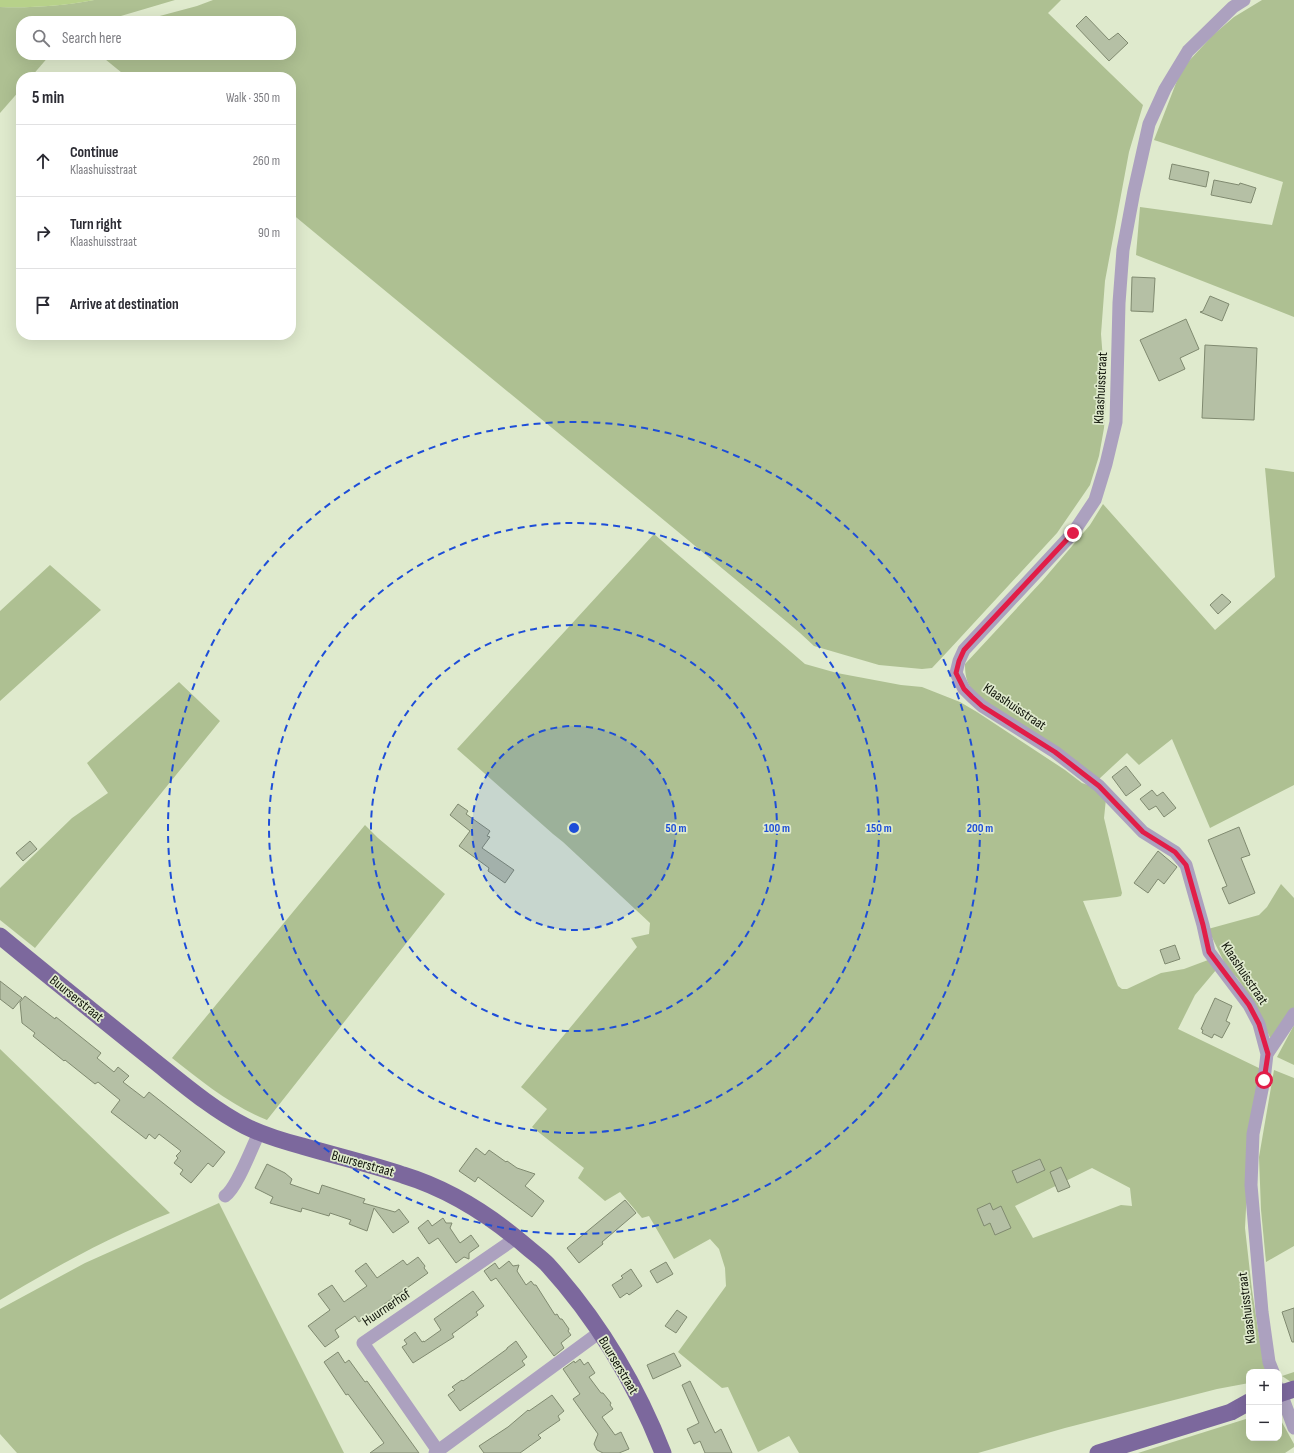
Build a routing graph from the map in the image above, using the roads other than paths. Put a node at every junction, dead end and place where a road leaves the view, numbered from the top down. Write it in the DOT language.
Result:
graph roads {
  1 [pos="1244,0"];
  2 [pos="0,936"];
  3 [pos="1294,1014"];
  4 [pos="1268,1054"];
  5 [pos="258,1132"];
  6 [pos="225,1196"];
  7 [pos="516,1238"];
  8 [pos="600,1332"];
  9 [pos="1272,1369"];
  10 [pos="1284,1396"];
  11 [pos="1246,1404"];
  12 [pos="1231,1412"];
  13 [pos="1246,1413"];
  14 [pos="1294,1428"];
  15 [pos="436,1452"];
  16 [pos="663,1453"];
  17 [pos="1098,1453"];
  1 -- 4 [label="street, Klaashuisstraat"];
  2 -- 5 [label="main road, Buurserstraat"];
  3 -- 4 [label="street"];
  4 -- 9 [label="street, Klaashuisstraat"];
  5 -- 6 [label="street"];
  5 -- 7 [label="main road, Buurserstraat"];
  7 -- 8 [label="main road, Buurserstraat"];
  7 -- 15 [label="street, Huurnerhof"];
  8 -- 15 [label="street, Huurnerhof"];
  8 -- 16 [label="main road, Buurserstraat"];
  10 -- 14 [label="street"];
  11 -- 12 [label="main road"];
  12 -- 13 [label="main road"];
  12 -- 17 [label="main road"];
}
